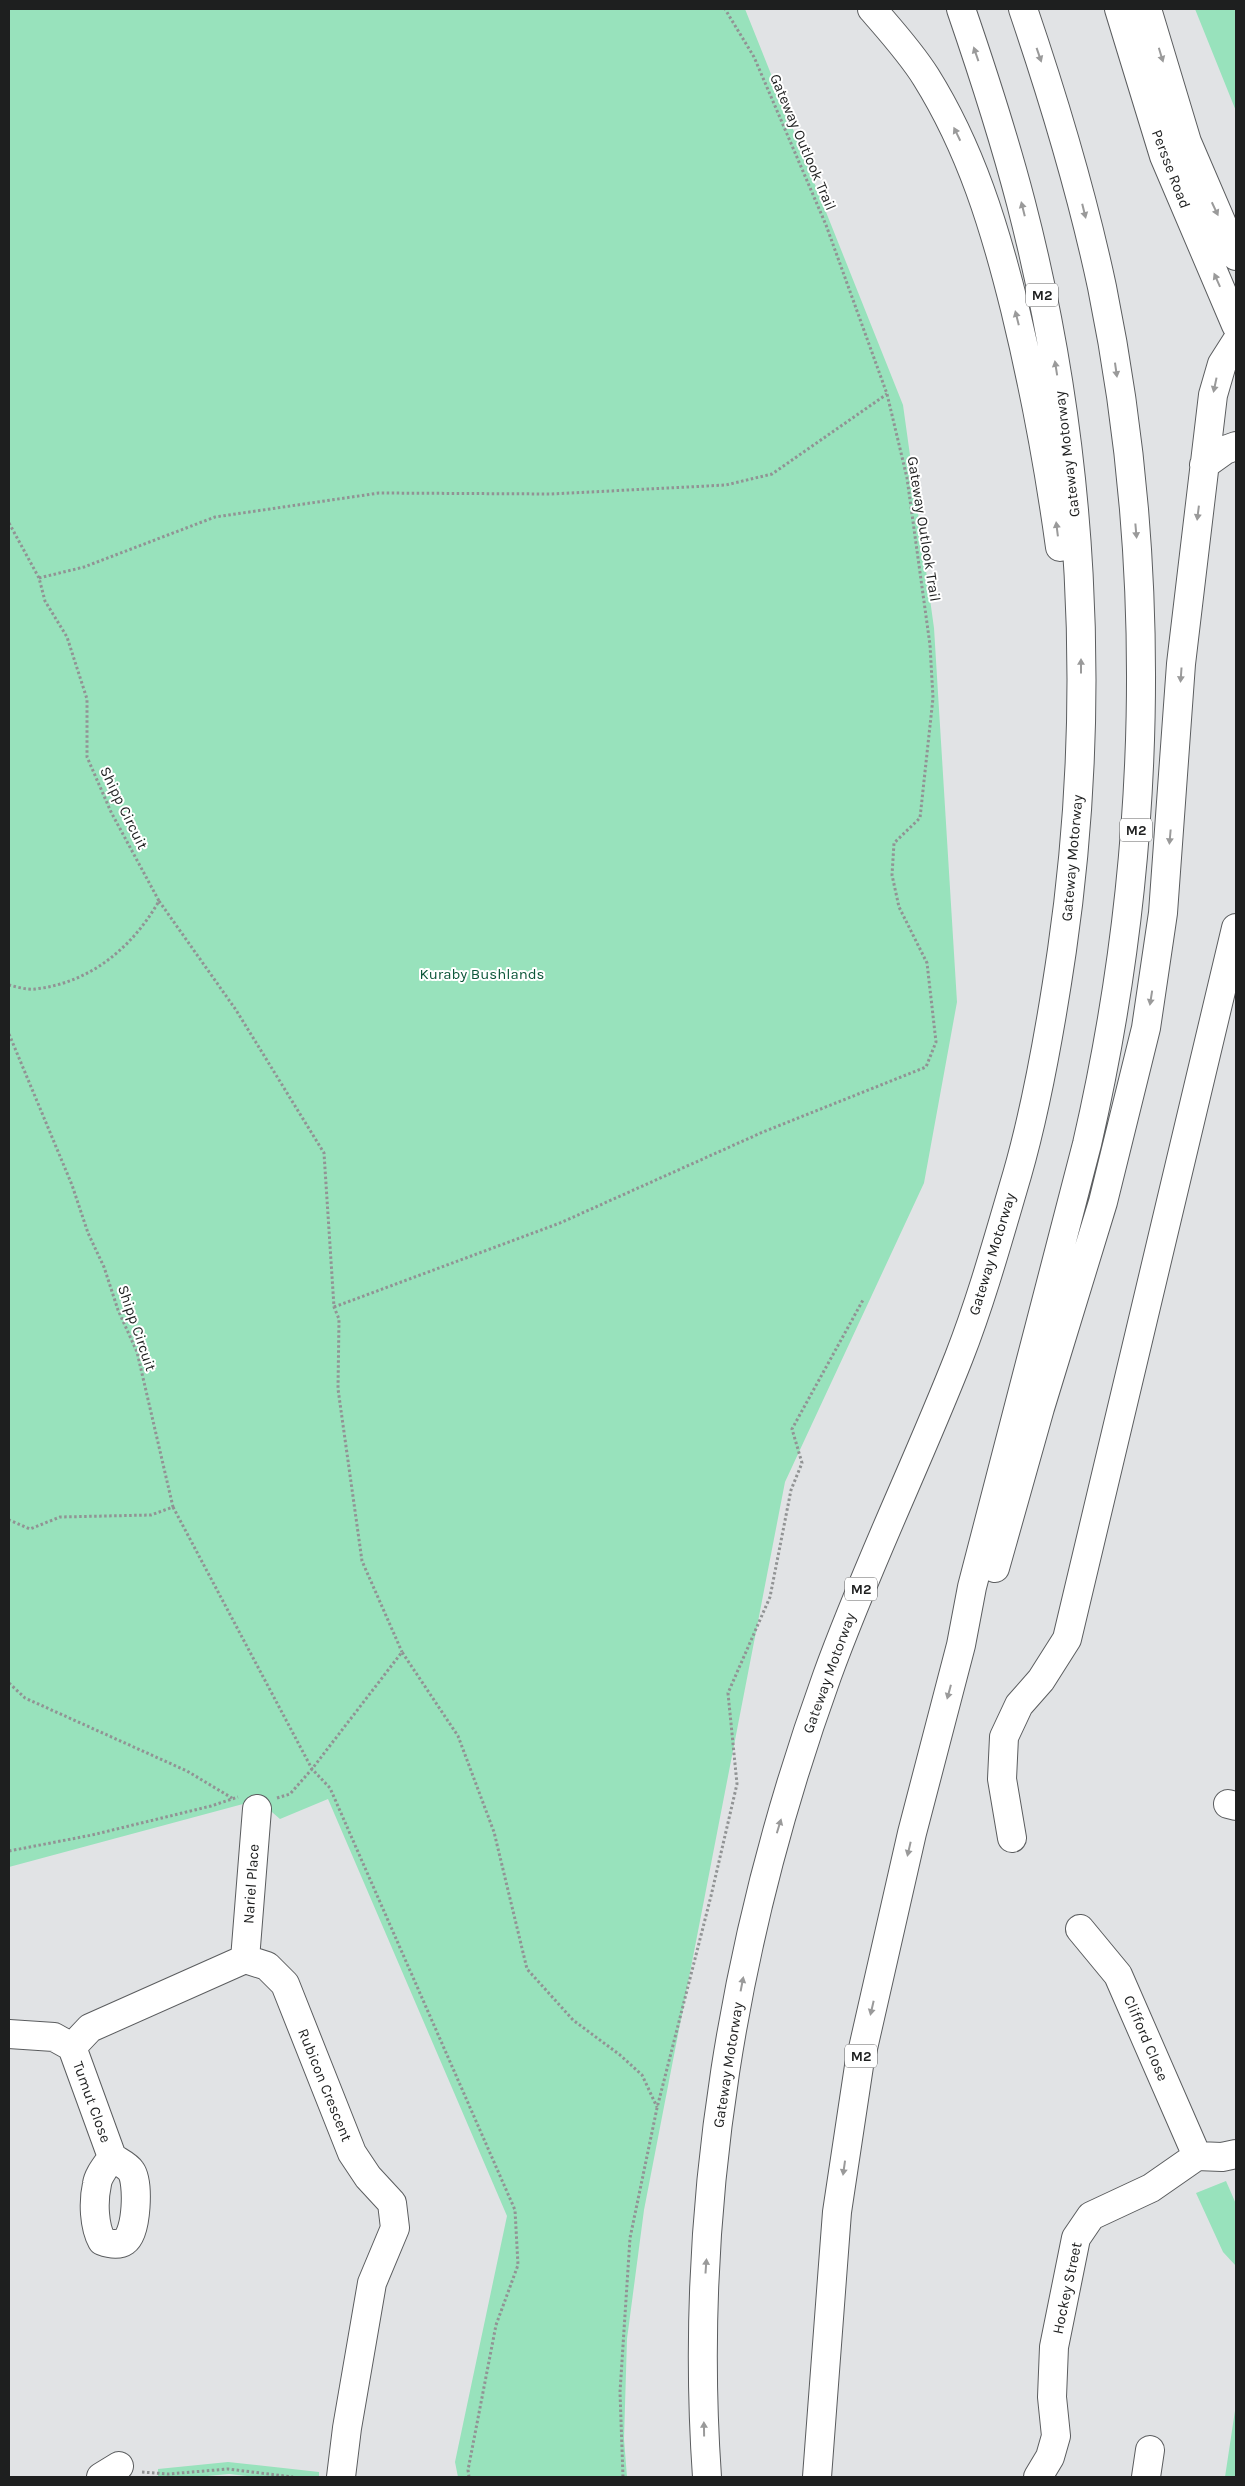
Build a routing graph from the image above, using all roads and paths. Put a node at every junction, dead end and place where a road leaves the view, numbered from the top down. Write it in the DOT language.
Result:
graph roads {
  1 [pos="725,9"];
  2 [pos="872,9"];
  3 [pos="961,9"];
  4 [pos="1023,9"];
  5 [pos="1119,9"];
  6 [pos="1147,9"];
  7 [pos="1236,256"];
  8 [pos="1236,325"];
  9 [pos="1236,342"];
  10 [pos="887,394"];
  11 [pos="1236,446"];
  12 [pos="1204,465"];
  13 [pos="9,522"];
  14 [pos="39,578"];
  15 [pos="1080,590"];
  16 [pos="158,901"];
  17 [pos="1236,928"];
  18 [pos="9,985"];
  19 [pos="9,1034"];
  20 [pos="863,1300"];
  21 [pos="334,1307"];
  22 [pos="173,1507"];
  23 [pos="9,1520"];
  24 [pos="961,1645"];
  25 [pos="402,1652"];
  26 [pos="9,1683"];
  27 [pos="312,1769"];
  28 [pos="245,1804"];
  29 [pos="1012,1838"];
  30 [pos="9,1851"];
  31 [pos="1080,1929"];
  32 [pos="245,1959"];
  33 [pos="9,2034"];
  34 [pos="72,2047"];
  35 [pos="657,2108"];
  36 [pos="1236,2154"];
  37 [pos="112,2156"];
  38 [pos="1197,2156"];
  39 [pos="1150,2450"];
  40 [pos="110,2472"];
  41 [pos="293,2477"];
  42 [pos="341,2477"];
  43 [pos="469,2477"];
  44 [pos="623,2477"];
  45 [pos="707,2477"];
  46 [pos="817,2477"];
  47 [pos="1038,2477"];
  48 [pos="1146,2477"];
  1 -- 10 [label="path, Gateway Outlook Trail"];
  15 -- 2 [label="main road, one-way"];
  15 -- 3 [label="main road, Gateway Motorway / M2, one-way"];
  4 -- 24 [label="main road, M2, one-way"];
  8 -- 5 [label="main road, Persse Road, one-way"];
  6 -- 7 [label="main road, Persse Road, one-way"];
  9 -- 12 [label="main road, one-way"];
  10 -- 14 [label="path"];
  10 -- 21 [label="path, Gateway Outlook Trail"];
  11 -- 12 [label="main road"];
  12 -- 24 [label="main road, one-way"];
  13 -- 14 [label="path, Shipp Circuit"];
  14 -- 16 [label="path, Shipp Circuit"];
  45 -- 15 [label="main road, Gateway Motorway / M2, one-way"];
  16 -- 18 [label="path"];
  16 -- 21 [label="path, Shipp Circuit"];
  17 -- 29 [label="main road"];
  19 -- 22 [label="path, Shipp Circuit"];
  20 -- 35 [label="path"];
  21 -- 25 [label="path, Shipp Circuit"];
  22 -- 23 [label="path"];
  22 -- 27 [label="path, Shipp Circuit"];
  24 -- 46 [label="main road, M2, one-way"];
  25 -- 27 [label="path"];
  25 -- 35 [label="path, Shipp Circuit"];
  26 -- 28 [label="path"];
  27 -- 28 [label="path"];
  27 -- 43 [label="path, Shipp Circuit"];
  28 -- 30 [label="path"];
  28 -- 32 [label="main road, Nariel Place"];
  31 -- 38 [label="main road, Clifford Close"];
  32 -- 34 [label="main road"];
  32 -- 42 [label="main road, Rubicon Crescent"];
  33 -- 34 [label="main road"];
  34 -- 37 [label="main road, Tumut Close"];
  35 -- 44 [label="path"];
  36 -- 38 [label="main road"];
  38 -- 47 [label="main road, Hockey Street"];
  39 -- 48 [label="main road"];
  40 -- 41 [label="path"];
}
